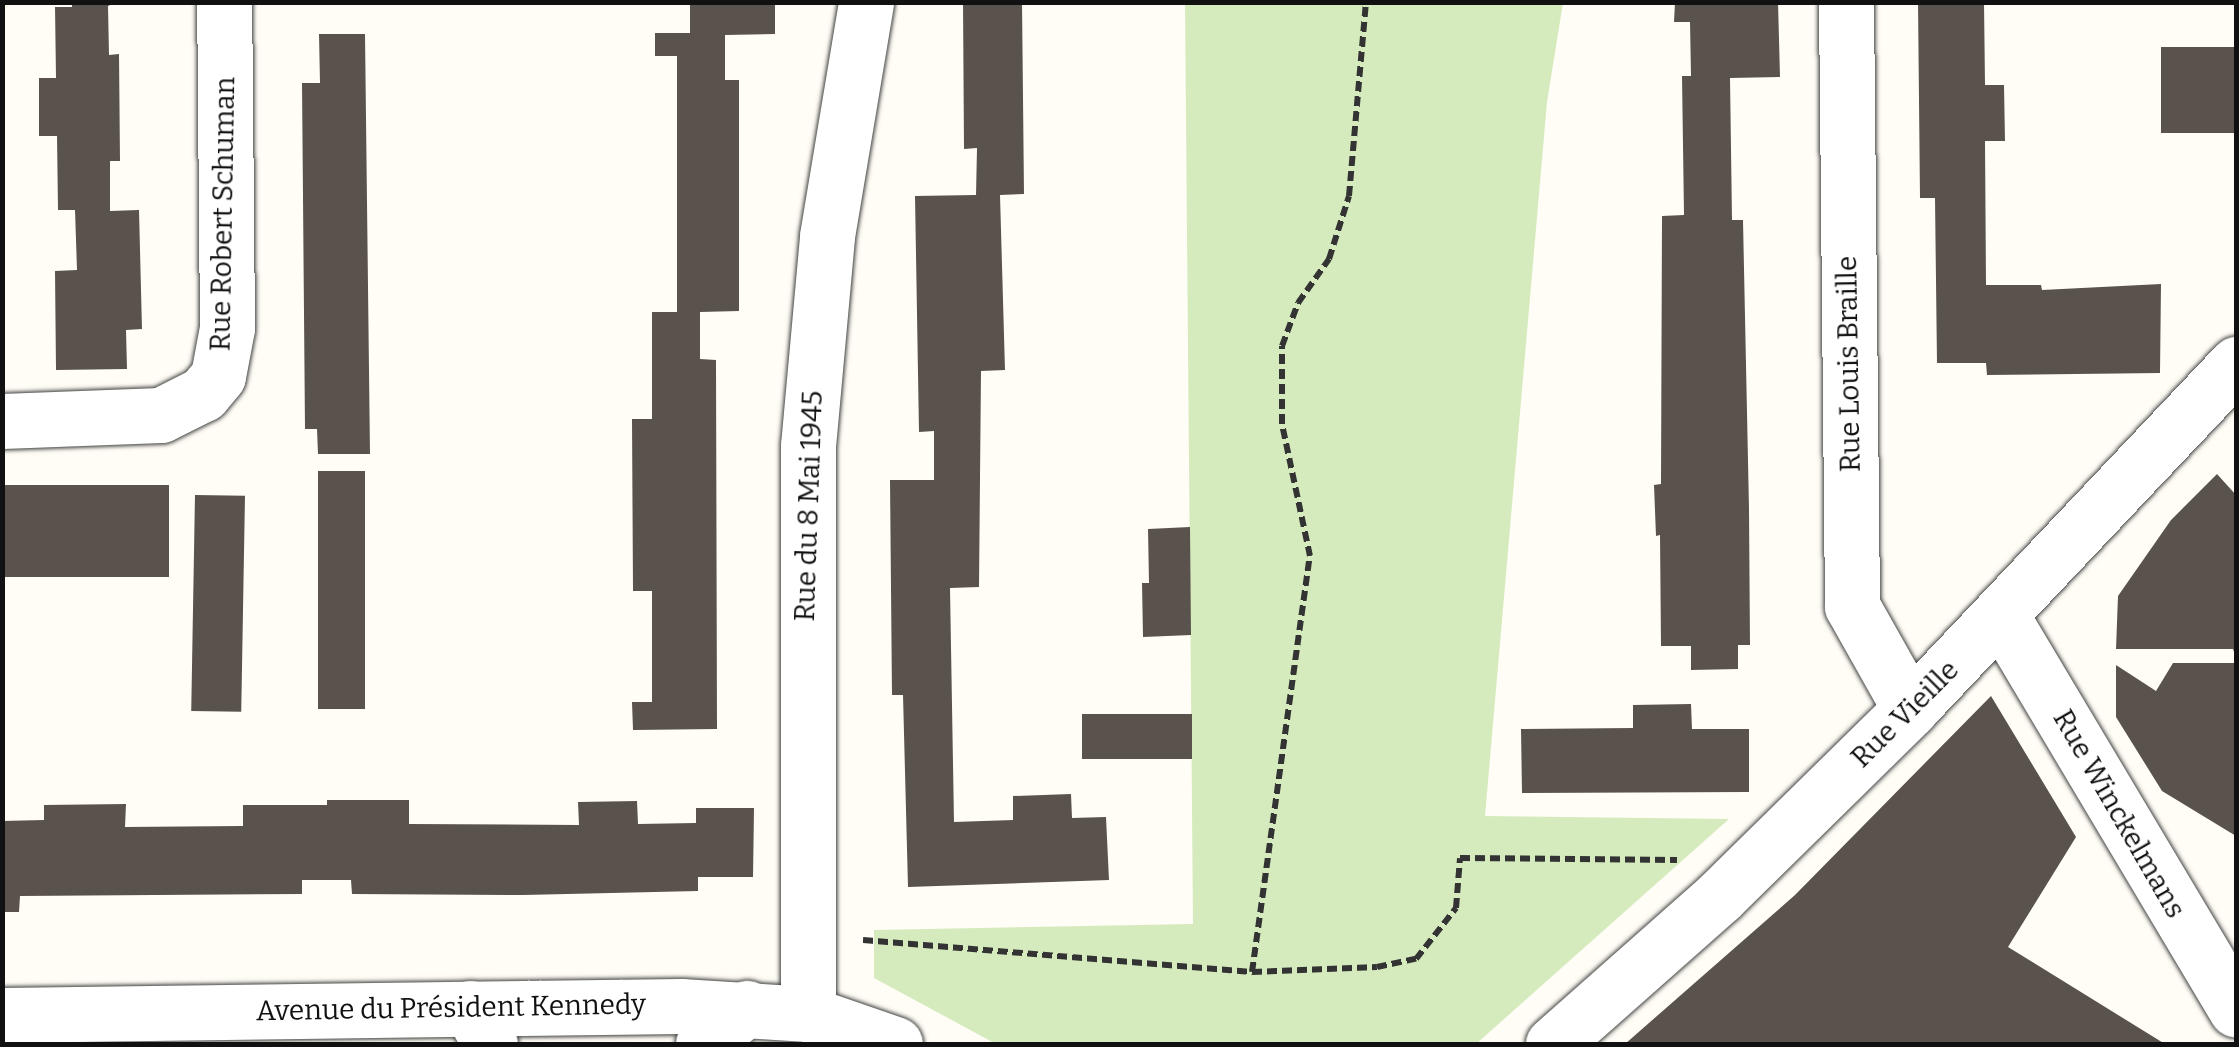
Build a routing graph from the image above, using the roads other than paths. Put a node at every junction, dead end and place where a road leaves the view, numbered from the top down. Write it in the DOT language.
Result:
graph roads {
  1 [pos="224,2"];
  2 [pos="866,2"];
  3 [pos="1846,2"];
  4 [pos="2236,364"];
  5 [pos="2,421"];
  6 [pos="2002,617"];
  7 [pos="1910,710"];
  8 [pos="746,1008"];
  9 [pos="2236,1010"];
  10 [pos="808,1014"];
  11 [pos="2,1015"];
  12 [pos="480,1026"];
  13 [pos="703,1044"];
  14 [pos="894,1044"];
  15 [pos="1553,1044"];
  1 -- 5 [label="street, Rue Robert Schuman"];
  2 -- 10 [label="street, Rue du 8 Mai 1945"];
  3 -- 7 [label="street, Rue Louis Braille"];
  4 -- 6 [label="street, Rue Vieille"];
  6 -- 7 [label="street, Rue Vieille"];
  6 -- 9 [label="street, Rue Winckelmans"];
  7 -- 15 [label="street, Rue Vieille"];
  8 -- 10 [label="street, Avenue du Président Kennedy"];
  8 -- 12 [label="street, Avenue du Président Kennedy"];
  8 -- 13 [label="street"];
  10 -- 14 [label="street, Avenue du Président Kennedy"];
  11 -- 12 [label="street, Avenue du Président Kennedy"];
}
